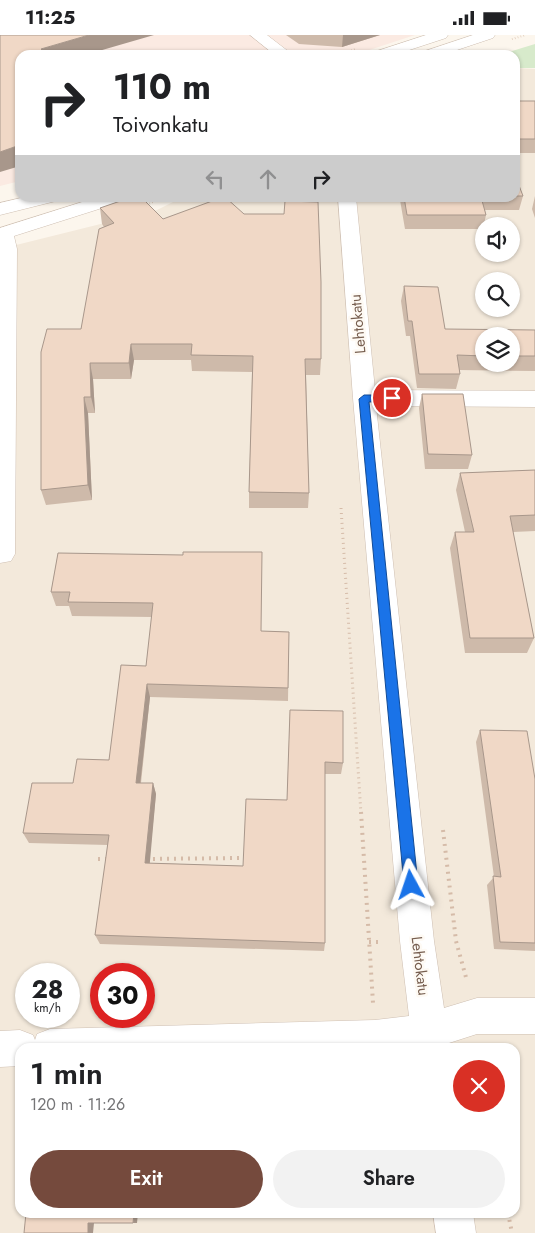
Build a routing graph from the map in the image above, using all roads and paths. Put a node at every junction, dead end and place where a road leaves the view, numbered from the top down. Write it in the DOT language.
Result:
graph roads {
  1 [pos="256,35"];
  2 [pos="441,35"];
  3 [pos="488,35"];
  4 [pos="278,50"];
  5 [pos="394,50"];
  6 [pos="442,50"];
  7 [pos="29,202"];
  8 [pos="102,202"];
  9 [pos="347,202"];
  10 [pos="0,209"];
  11 [pos="2,233"];
  12 [pos="364,399"];
  13 [pos="535,399"];
  14 [pos="341,506"];
  15 [pos="2,554"];
  16 [pos="239,858"];
  17 [pos="98,859"];
  18 [pos="117,859"];
  19 [pos="136,859"];
  20 [pos="535,1016"];
  21 [pos="375,1038"];
  22 [pos="430,1039"];
  23 [pos="194,1043"];
  24 [pos="0,1049"];
  25 [pos="15,1049"];
  26 [pos="454,1218"];
  27 [pos="509,1218"];
  28 [pos="456,1233"];
  29 [pos="512,1233"];
  1 -- 4 [label="street"];
  2 -- 5 [label="street"];
  3 -- 6 [label="street"];
  7 -- 10 [label="street"];
  8 -- 11 [label="street"];
  9 -- 12 [label="street, Lehtokatu"];
  11 -- 15 [label="street"];
  12 -- 13 [label="street"];
  12 -- 22 [label="street, Lehtokatu"];
  14 -- 21 [label="path"];
  16 -- 19 [label="path"];
  17 -- 18 [label="path"];
  20 -- 22 [label="street"];
  21 -- 22 [label="street"];
  21 -- 23 [label="street"];
  24 -- 25 [label="street"];
  26 -- 28 [label="street"];
  27 -- 29 [label="path"];
}
